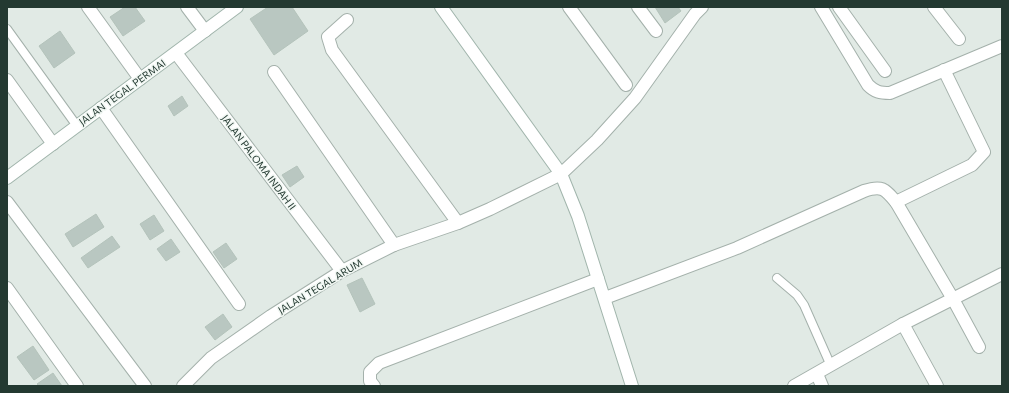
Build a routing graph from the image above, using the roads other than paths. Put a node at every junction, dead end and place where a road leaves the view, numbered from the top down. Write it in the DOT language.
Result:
graph roads {
  1 [pos="88,7"];
  2 [pos="187,7"];
  3 [pos="237,7"];
  4 [pos="441,7"];
  5 [pos="569,7"];
  6 [pos="638,7"];
  7 [pos="702,7"];
  8 [pos="821,7"];
  9 [pos="839,7"];
  10 [pos="934,7"];
  11 [pos="347,20"];
  12 [pos="7,29"];
  13 [pos="205,31"];
  14 [pos="656,31"];
  15 [pos="959,39"];
  16 [pos="1002,46"];
  17 [pos="176,53"];
  18 [pos="944,70"];
  19 [pos="885,71"];
  20 [pos="274,72"];
  21 [pos="140,79"];
  22 [pos="7,80"];
  23 [pos="626,85"];
  24 [pos="101,108"];
  25 [pos="77,126"];
  26 [pos="53,144"];
  27 [pos="561,174"];
  28 [pos="7,178"];
  29 [pos="7,202"];
  30 [pos="896,202"];
  31 [pos="458,223"];
  32 [pos="394,245"];
  33 [pos="342,271"];
  34 [pos="1002,274"];
  35 [pos="776,278"];
  36 [pos="598,279"];
  37 [pos="7,288"];
  38 [pos="605,298"];
  39 [pos="954,299"];
  40 [pos="239,304"];
  41 [pos="903,324"];
  42 [pos="979,347"];
  43 [pos="831,366"];
  44 [pos="817,374"];
  45 [pos="77,386"];
  46 [pos="145,386"];
  47 [pos="182,386"];
  48 [pos="374,386"];
  49 [pos="632,386"];
  50 [pos="794,386"];
  51 [pos="822,386"];
  52 [pos="937,386"];
  1 -- 21 [label="street"];
  2 -- 13 [label="street"];
  3 -- 13 [label="street, JALAN TEGAL PERMAI"];
  4 -- 27 [label="street"];
  5 -- 23 [label="street"];
  6 -- 14 [label="street"];
  7 -- 27 [label="street, JALAN TEGAL ARUM"];
  8 -- 18 [label="street"];
  9 -- 19 [label="street"];
  10 -- 15 [label="street"];
  11 -- 31 [label="street"];
  12 -- 25 [label="lane"];
  13 -- 17 [label="street, JALAN TEGAL PERMAI"];
  16 -- 18 [label="street"];
  17 -- 21 [label="street, JALAN TEGAL PERMAI"];
  17 -- 33 [label="street, JALAN PALOMA INDAH II"];
  18 -- 30 [label="street"];
  20 -- 32 [label="street"];
  21 -- 24 [label="street, JALAN TEGAL PERMAI"];
  22 -- 26 [label="street"];
  24 -- 25 [label="street, JALAN TEGAL PERMAI"];
  24 -- 40 [label="street"];
  25 -- 26 [label="street, JALAN TEGAL PERMAI"];
  26 -- 28 [label="street, JALAN TEGAL PERMAI"];
  27 -- 31 [label="street, JALAN TEGAL ARUM"];
  27 -- 36 [label="street"];
  29 -- 46 [label="street"];
  30 -- 38 [label="street"];
  30 -- 39 [label="street"];
  31 -- 32 [label="street, JALAN TEGAL ARUM"];
  32 -- 33 [label="street, JALAN TEGAL ARUM"];
  33 -- 47 [label="street, JALAN TEGAL ARUM"];
  34 -- 39 [label="street"];
  35 -- 43 [label="lane"];
  36 -- 38 [label="street"];
  36 -- 48 [label="street"];
  37 -- 45 [label="street"];
  38 -- 49 [label="street"];
  39 -- 41 [label="street"];
  39 -- 42 [label="street"];
  41 -- 43 [label="street"];
  41 -- 52 [label="street"];
  43 -- 44 [label="street"];
  44 -- 50 [label="street"];
  44 -- 51 [label="street"];
}
